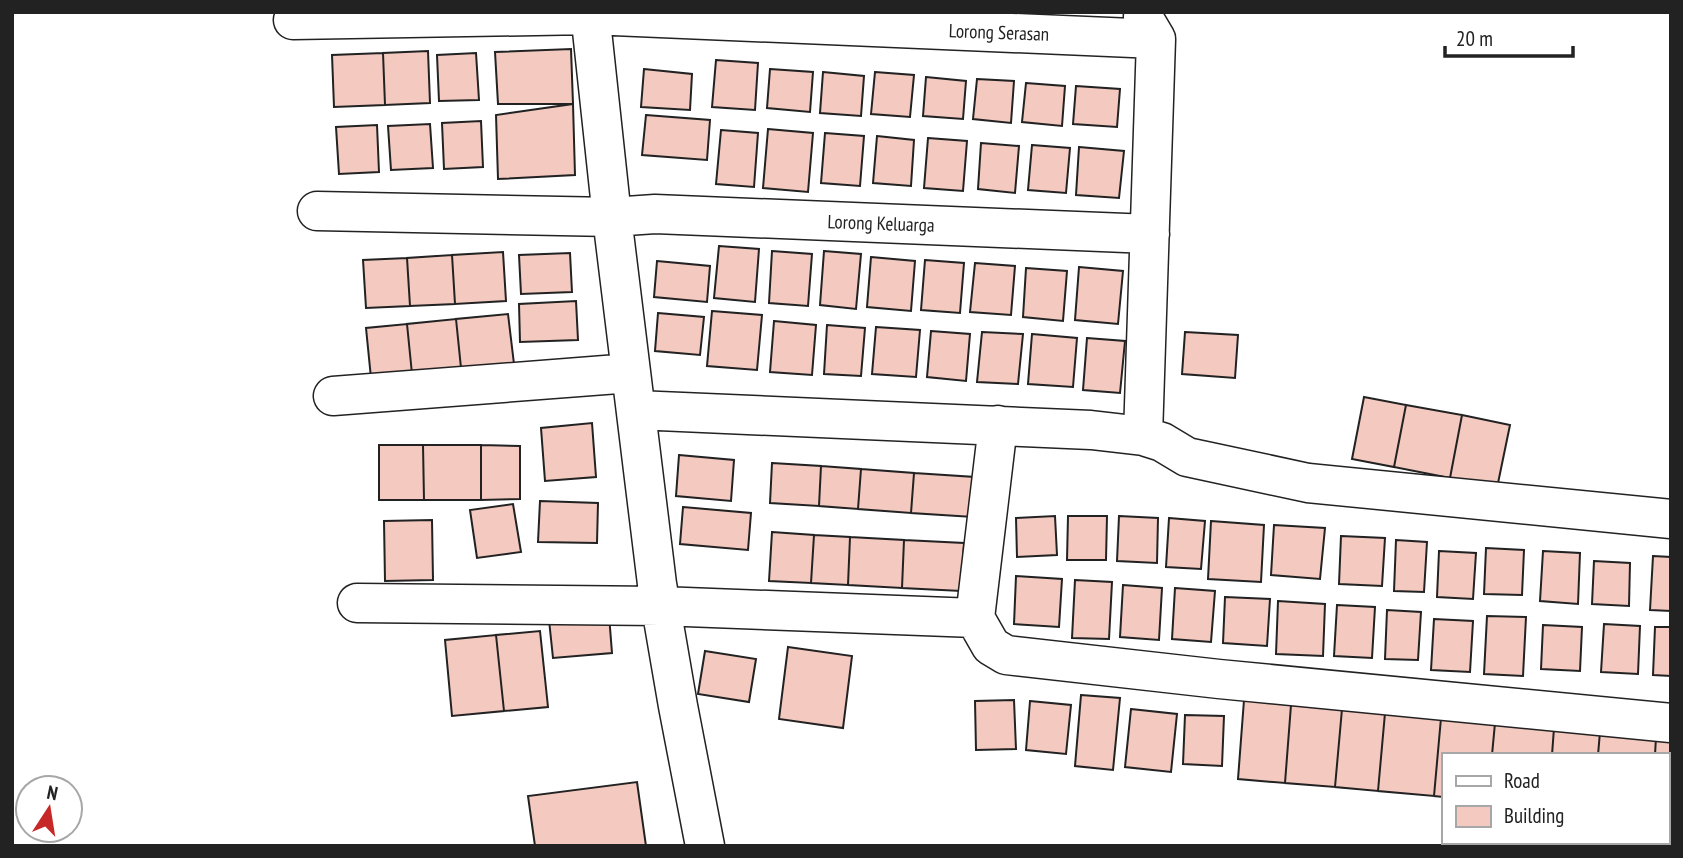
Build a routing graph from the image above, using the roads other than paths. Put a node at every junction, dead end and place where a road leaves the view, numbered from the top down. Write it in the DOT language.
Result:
graph roads {
  1 [pos="590,13"];
  2 [pos="293,20"];
  3 [pos="1148,26"];
  4 [pos="317,211"];
  5 [pos="612,217"];
  6 [pos="1150,234"];
  7 [pos="634,392"];
  8 [pos="333,396"];
  9 [pos="998,425"];
  10 [pos="1143,436"];
  11 [pos="1671,519"];
  12 [pos="357,603"];
  13 [pos="660,606"];
  14 [pos="975,618"];
  15 [pos="1671,723"];
  16 [pos="705,846"];
  1 -- 2 [label="street, Lorong Serasan"];
  1 -- 3 [label="street, Lorong Serasan"];
  1 -- 5 [label="street"];
  3 -- 6 [label="street"];
  4 -- 5 [label="street, Lorong Keluarga"];
  5 -- 6 [label="street, Lorong Keluarga"];
  5 -- 7 [label="street"];
  6 -- 10 [label="street"];
  7 -- 8 [label="street"];
  7 -- 9 [label="street"];
  7 -- 13 [label="street"];
  9 -- 10 [label="street"];
  9 -- 14 [label="street"];
  10 -- 11 [label="street"];
  12 -- 13 [label="street"];
  13 -- 14 [label="street"];
  13 -- 16 [label="street"];
  14 -- 15 [label="street"];
}
